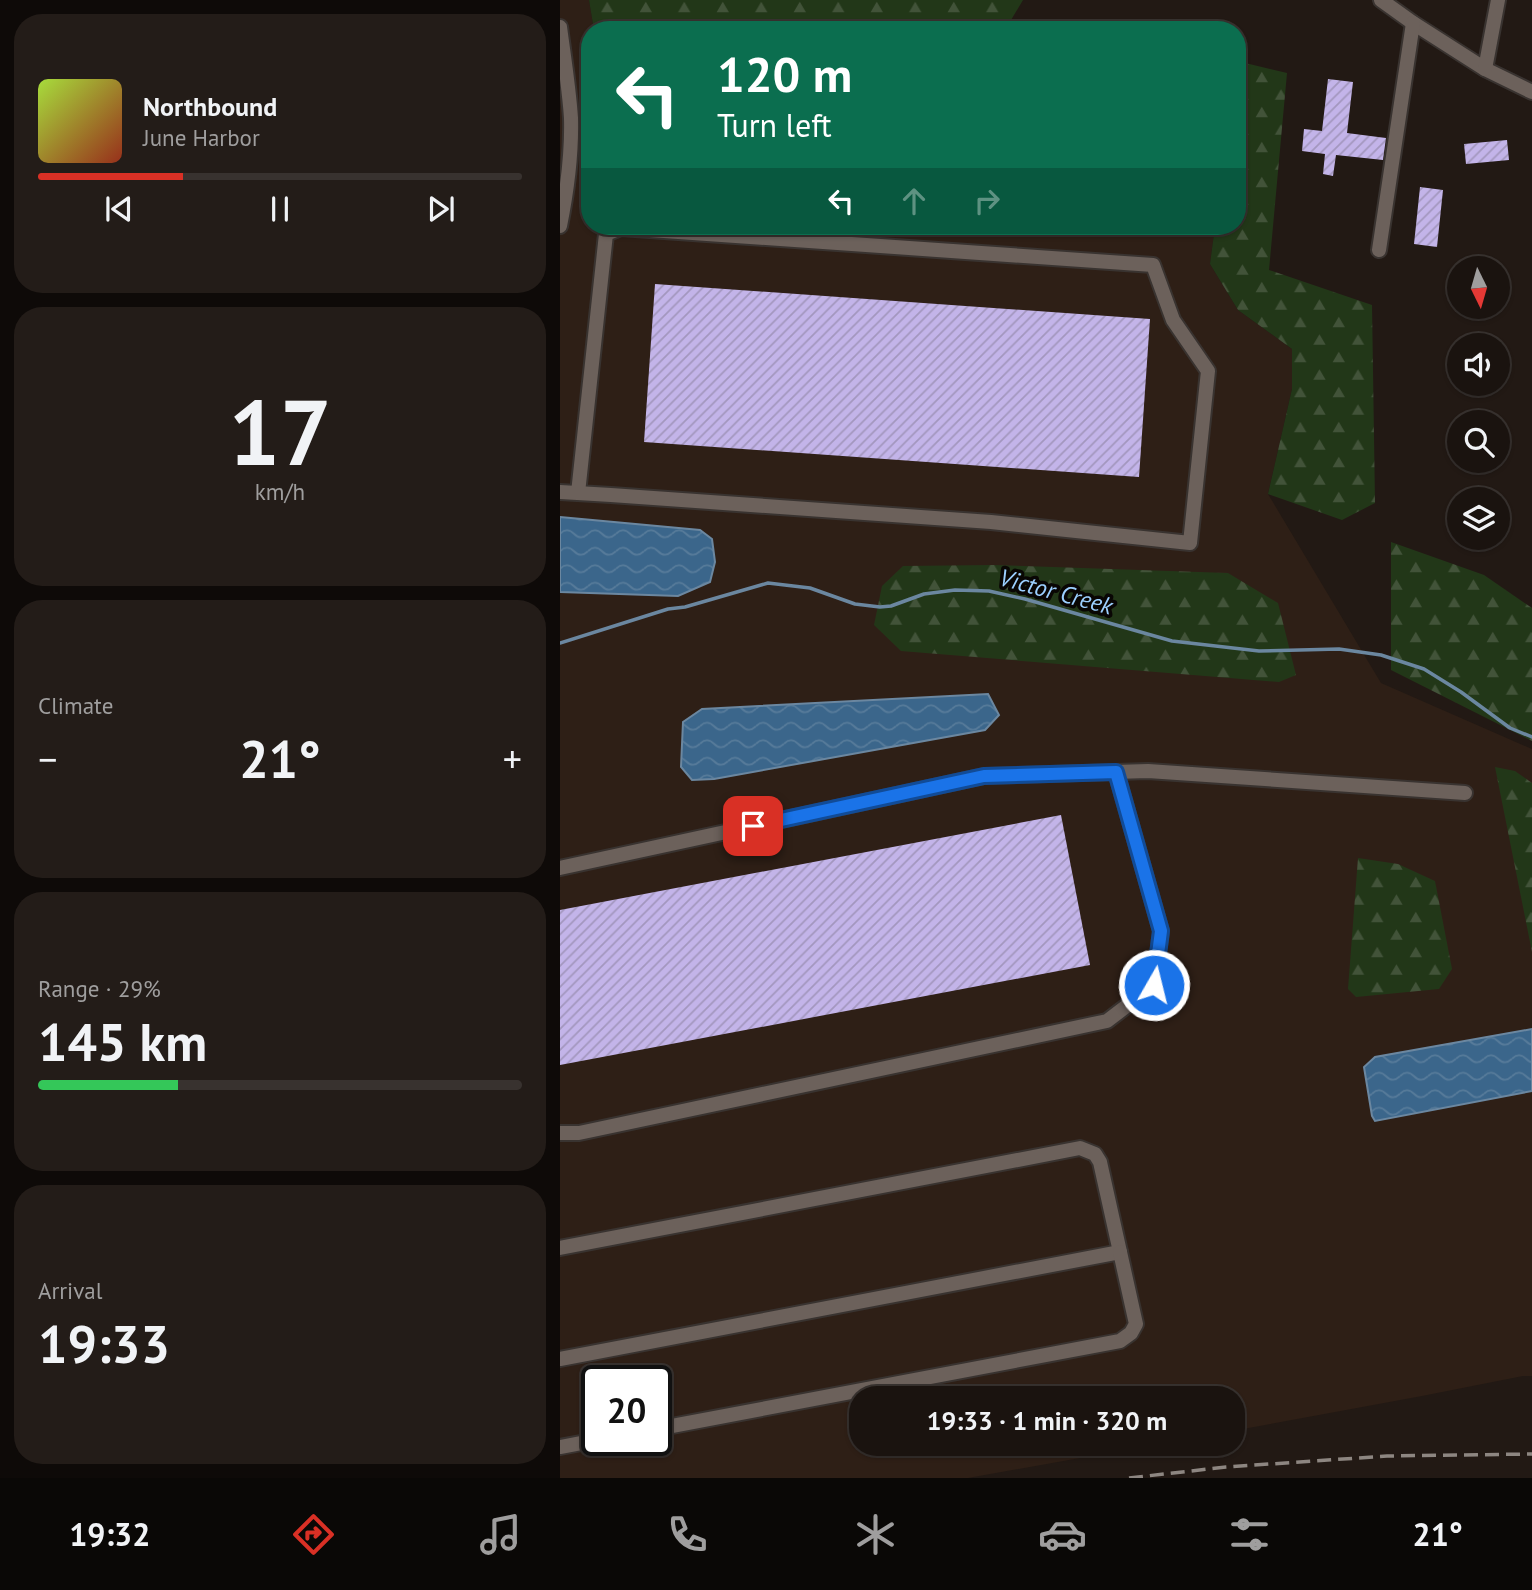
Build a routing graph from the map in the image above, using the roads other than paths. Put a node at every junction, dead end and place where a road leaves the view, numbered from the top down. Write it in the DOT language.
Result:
graph roads {
  1 [pos="1381,0"];
  2 [pos="1498,0"];
  3 [pos="1413,23"];
  4 [pos="560,27"];
  5 [pos="1485,69"];
  6 [pos="1532,92"];
  7 [pos="565,125"];
  8 [pos="560,226"];
  9 [pos="606,235"];
  10 [pos="722,235"];
  11 [pos="1379,250"];
  12 [pos="560,492"];
  13 [pos="578,493"];
  14 [pos="1116,772"];
  15 [pos="1465,793"];
  16 [pos="560,868"];
  17 [pos="560,1133"];
  18 [pos="560,1248"];
  19 [pos="1120,1252"];
  20 [pos="560,1359"];
  21 [pos="672,1426"];
  22 [pos="581,1443"];
  23 [pos="560,1447"];
  1 -- 3 [label="street"];
  2 -- 5 [label="street"];
  3 -- 5 [label="street"];
  3 -- 11 [label="street"];
  4 -- 7 [label="street"];
  5 -- 6 [label="street"];
  7 -- 8 [label="street"];
  9 -- 13 [label="street"];
  10 -- 13 [label="street"];
  12 -- 13 [label="street"];
  14 -- 15 [label="street"];
  14 -- 16 [label="street"];
  14 -- 17 [label="street"];
  18 -- 19 [label="street"];
  19 -- 20 [label="street"];
  19 -- 21 [label="street"];
  22 -- 23 [label="street"];
}
